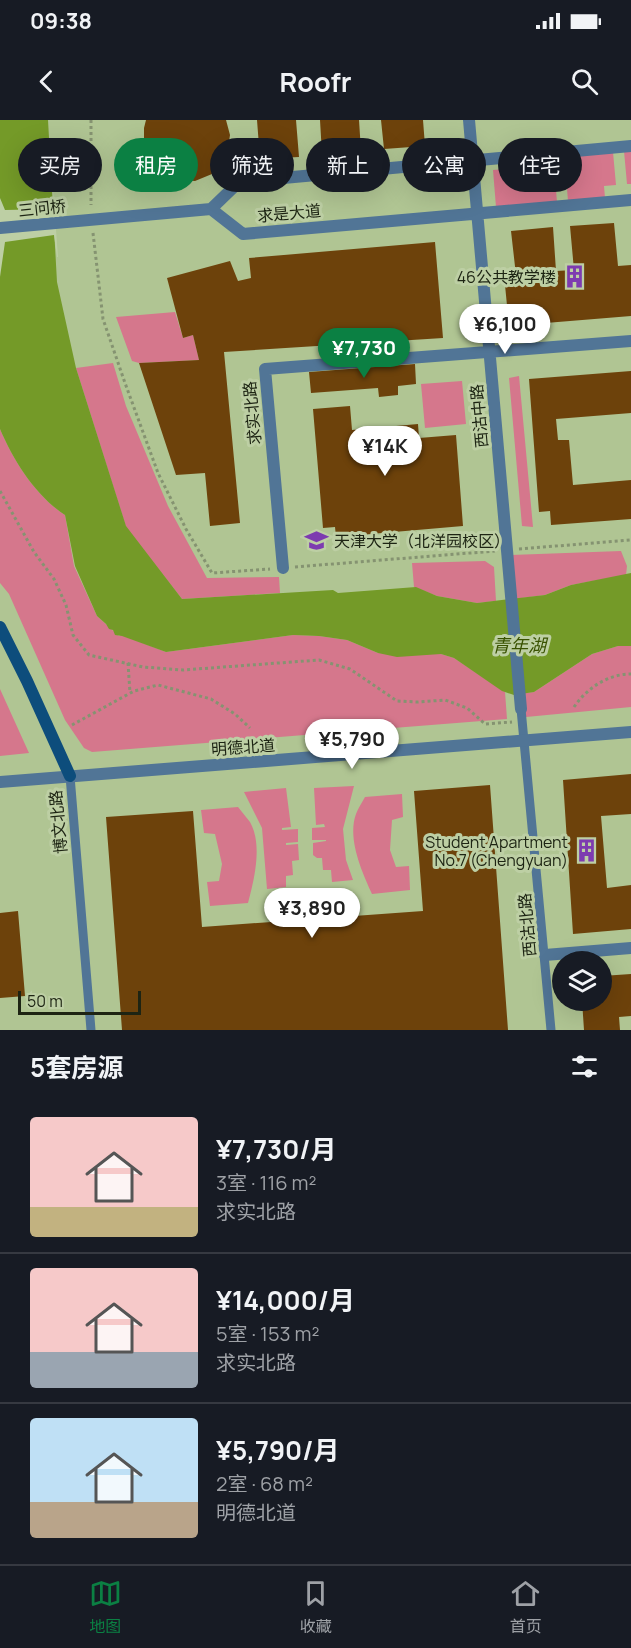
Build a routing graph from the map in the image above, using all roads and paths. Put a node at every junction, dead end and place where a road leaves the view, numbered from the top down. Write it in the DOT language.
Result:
graph roads {
  1 [pos="469,120"];
  2 [pos="471,138"];
  3 [pos="631,146"];
  4 [pos="486,160"];
  5 [pos="402,167"];
  6 [pos="476,192"];
  7 [pos="631,200"];
  8 [pos="211,209"];
  9 [pos="478,213"];
  10 [pos="0,228"];
  11 [pos="631,341"];
  12 [pos="490,352"];
  13 [pos="0,491"];
  14 [pos="283,568"];
  15 [pos="0,627"];
  16 [pos="128,663"];
  17 [pos="631,674"];
  18 [pos="130,693"];
  19 [pos="574,707"];
  20 [pos="522,715"];
  21 [pos="72,725"];
  22 [pos="250,728"];
  23 [pos="631,732"];
  24 [pos="524,741"];
  25 [pos="70,776"];
  26 [pos="0,782"];
  27 [pos="631,948"];
  28 [pos="545,955"];
  29 [pos="91,1030"];
  30 [pos="551,1030"];
  1 -- 2 [label="street, 西沽中路"];
  3 -- 4 [label="street"];
  5 -- 8 [label="street"];
  6 -- 9 [label="street, 西沽中路"];
  7 -- 9 [label="street, 求是大道"];
  8 -- 9 [label="street, 求是大道"];
  8 -- 10 [label="street, 三问桥"];
  9 -- 12 [label="street, 西沽中路"];
  11 -- 12 [label="street, 求实北路"];
  12 -- 14 [label="street, 求实北路"];
  12 -- 20 [label="street, 西沽中路"];
  13 -- 16 [label="path"];
  15 -- 25 [label="street, 博文北路"];
  16 -- 18 [label="path"];
  16 -- 20 [label="path"];
  17 -- 19 [label="path"];
  18 -- 21 [label="path"];
  18 -- 22 [label="path"];
  20 -- 24 [label="lane, 西沽北路"];
  23 -- 24 [label="street, 明德北道"];
  24 -- 25 [label="street, 明德北道"];
  24 -- 28 [label="lane, 西沽北路"];
  25 -- 26 [label="street, 明德北道"];
  25 -- 29 [label="lane, 博文北路"];
  27 -- 28 [label="street"];
  28 -- 30 [label="lane, 西沽北路"];
}
